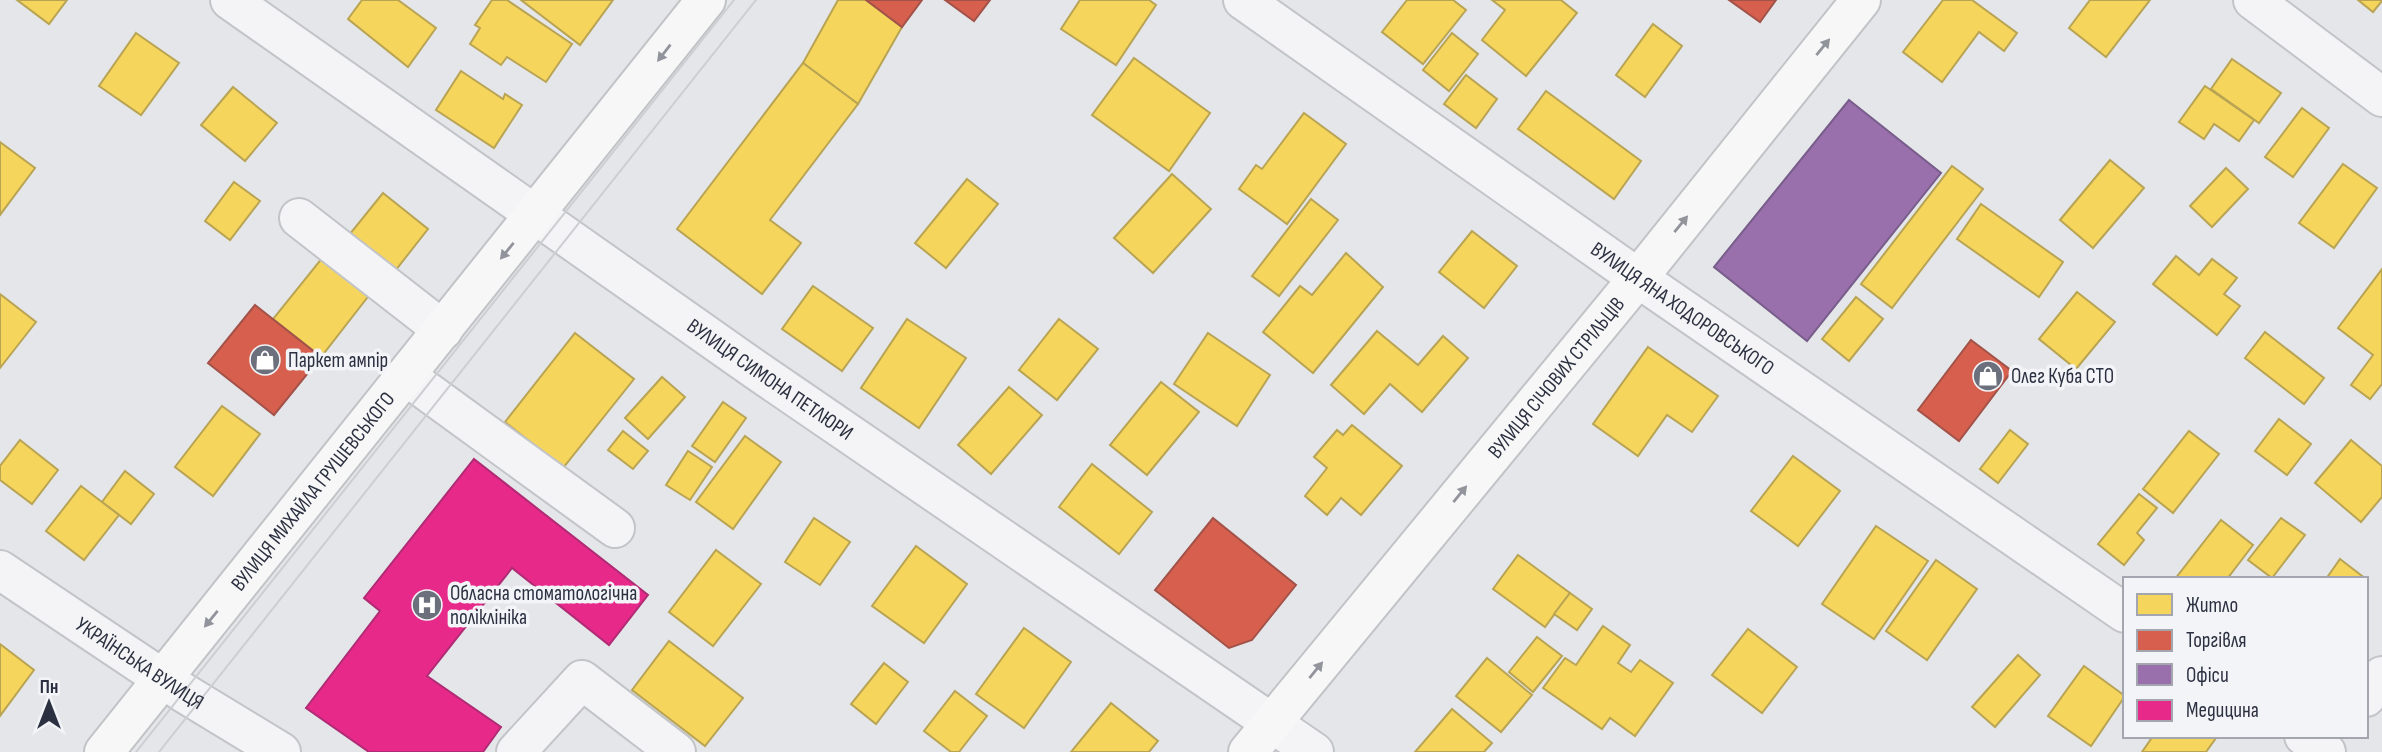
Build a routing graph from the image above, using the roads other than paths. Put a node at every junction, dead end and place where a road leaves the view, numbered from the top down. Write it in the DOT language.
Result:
graph roads {
  1 [pos="230,0"];
  2 [pos="706,0"];
  3 [pos="1243,0"];
  4 [pos="1861,0"];
  5 [pos="2253,0"];
  6 [pos="2382,97"];
  7 [pos="537,214"];
  8 [pos="299,218"];
  9 [pos="1638,278"];
  10 [pos="443,330"];
  11 [pos="406,376"];
  12 [pos="615,528"];
  13 [pos="0,570"];
  14 [pos="2123,611"];
  15 [pos="2382,676"];
  16 [pos="163,679"];
  17 [pos="2368,694"];
  18 [pos="1272,723"];
  19 [pos="2307,738"];
  20 [pos="104,752"];
  21 [pos="281,752"];
  22 [pos="516,752"];
  23 [pos="676,752"];
  24 [pos="1248,752"];
  25 [pos="1314,752"];
  26 [pos="2326,752"];
  1 -- 7 [label="street, ВУЛИЦЯ СИМОНА ПЕТЛЮРИ"];
  2 -- 7 [label="main road, ВУЛИЦЯ МИХАЙЛА ГРУШЕВСЬКОГО, one-way"];
  3 -- 9 [label="street, ВУЛИЦЯ ЯНА ХОДОРОВСЬКОГО"];
  9 -- 4 [label="main road, ВУЛИЦЯ СІЧОВИХ СТРІЛЬЦІВ, one-way"];
  5 -- 6 [label="street"];
  7 -- 10 [label="main road, ВУЛИЦЯ МИХАЙЛА ГРУШЕВСЬКОГО, one-way"];
  7 -- 18 [label="street, ВУЛИЦЯ СИМОНА ПЕТЛЮРИ"];
  8 -- 10 [label="street"];
  9 -- 14 [label="street, ВУЛИЦЯ ЯНА ХОДОРОВСЬКОГО"];
  18 -- 9 [label="main road, ВУЛИЦЯ СІЧОВИХ СТРІЛЬЦІВ, one-way"];
  10 -- 11 [label="main road, ВУЛИЦЯ МИХАЙЛА ГРУШЕВСЬКОГО"];
  11 -- 12 [label="street"];
  11 -- 16 [label="main road, ВУЛИЦЯ МИХАЙЛА ГРУШЕВСЬКОГО, one-way"];
  13 -- 16 [label="street, УКРАЇНСЬКА ВУЛИЦЯ"];
  15 -- 17 [label="street"];
  16 -- 20 [label="main road, ВУЛИЦЯ МИХАЙЛА ГРУШЕВСЬКОГО"];
  16 -- 21 [label="street, УКРАЇНСЬКА ВУЛИЦЯ"];
  18 -- 24 [label="main road, ВУЛИЦЯ СІЧОВИХ СТРІЛЬЦІВ"];
  18 -- 25 [label="street, ВУЛИЦЯ СИМОНА ПЕТЛЮРИ"];
  19 -- 26 [label="street"];
  22 -- 23 [label="street"];
}
